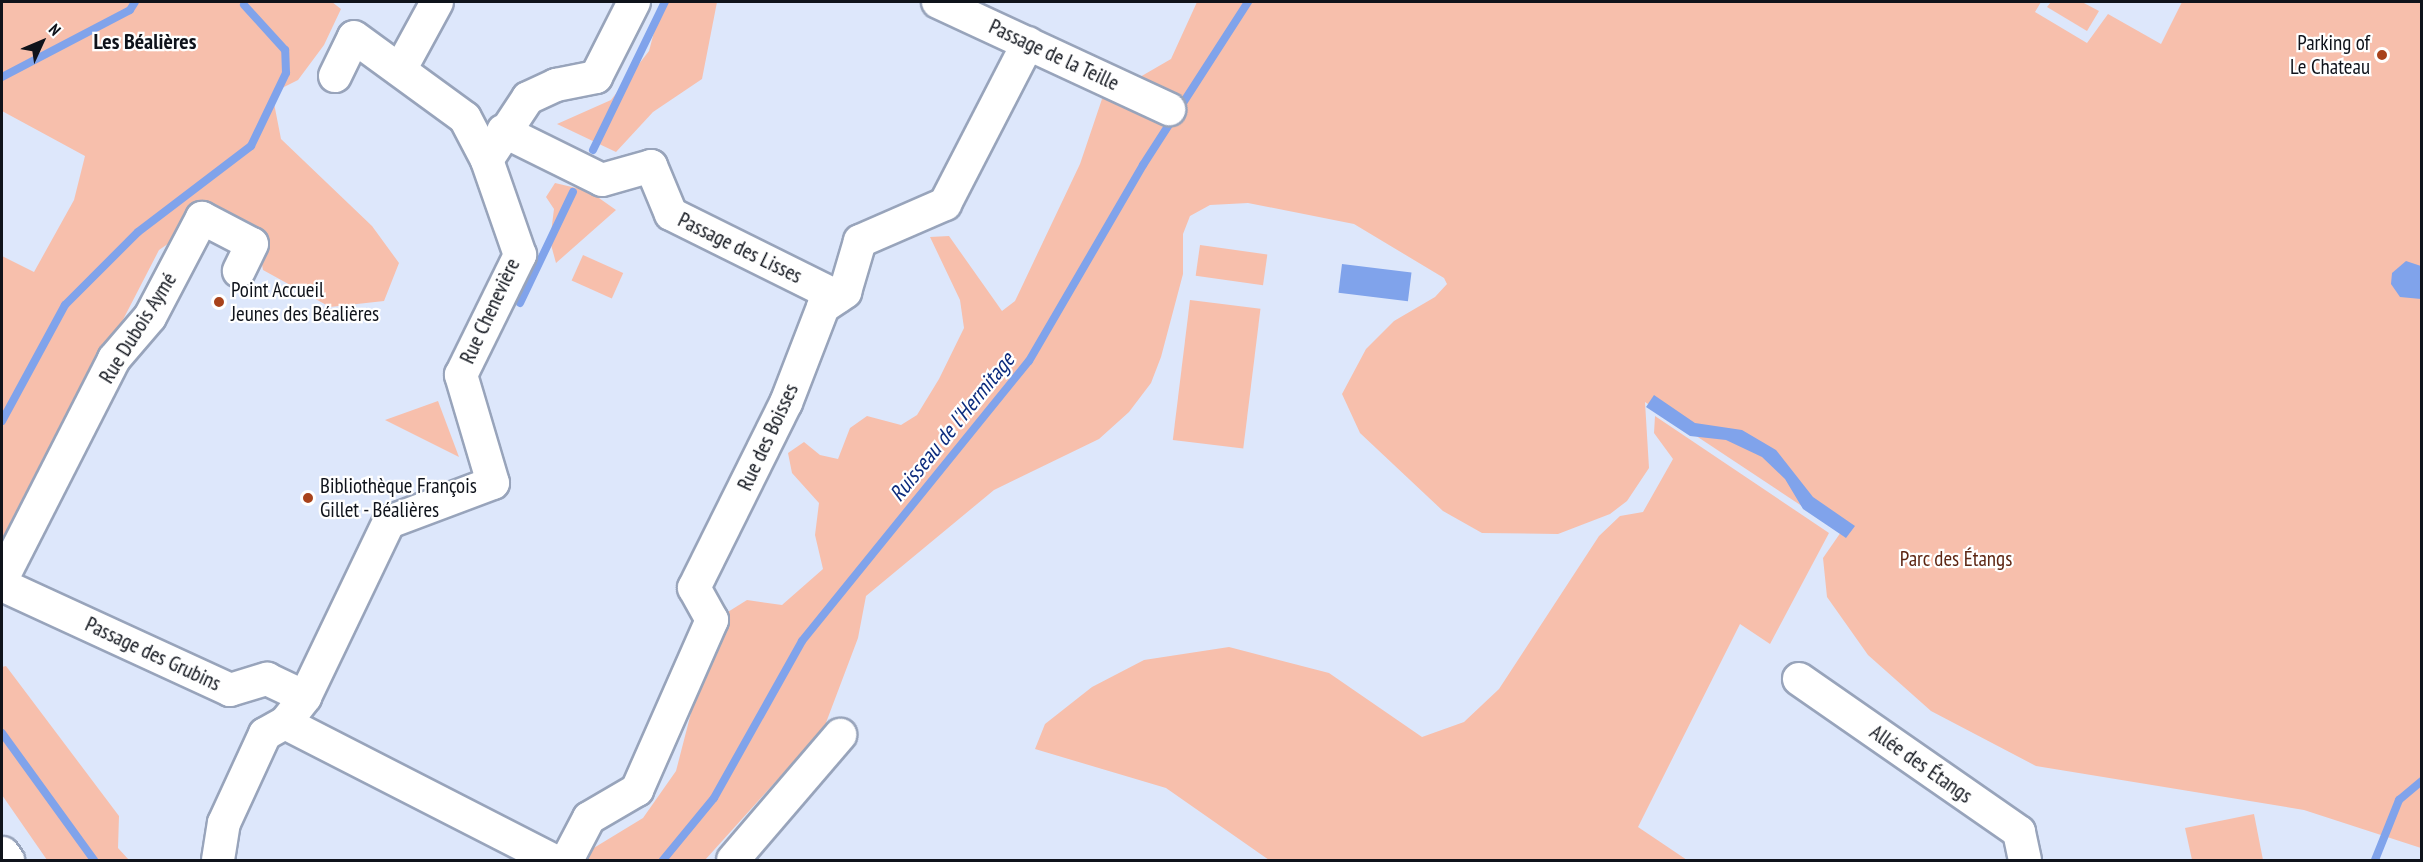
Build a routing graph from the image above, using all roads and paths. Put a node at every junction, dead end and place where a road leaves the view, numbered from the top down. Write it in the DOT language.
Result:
graph roads {
  1 [pos="437,2"];
  2 [pos="634,2"];
  3 [pos="938,2"];
  4 [pos="1028,43"];
  5 [pos="400,70"];
  6 [pos="335,76"];
  7 [pos="1168,109"];
  8 [pos="503,131"];
  9 [pos="487,160"];
  10 [pos="239,271"];
  11 [pos="838,297"];
  12 [pos="2,579"];
  13 [pos="2,585"];
  14 [pos="1799,679"];
  15 [pos="305,697"];
  16 [pos="285,723"];
  17 [pos="840,735"];
  18 [pos="2,852"];
  19 [pos="7,861"];
  20 [pos="218,861"];
  21 [pos="553,861"];
  22 [pos="567,861"];
  23 [pos="733,861"];
  24 [pos="2025,861"];
  1 -- 5 [label="street"];
  2 -- 8 [label="street"];
  3 -- 4 [label="street, Passage de la Teille"];
  4 -- 7 [label="street, Passage de la Teille"];
  4 -- 11 [label="street, Rue des Boisses"];
  5 -- 6 [label="street"];
  5 -- 9 [label="street"];
  8 -- 9 [label="street"];
  8 -- 11 [label="street, Passage des Lisses"];
  9 -- 15 [label="street, Rue Chenevière"];
  10 -- 12 [label="street, Rue Dubois Aymé"];
  11 -- 22 [label="street, Rue des Boisses"];
  13 -- 15 [label="street, Passage des Grubins"];
  14 -- 24 [label="street, Allée des Étangs"];
  15 -- 16 [label="street, Rue Chenevière"];
  16 -- 20 [label="street, Rue Chenevière"];
  16 -- 21 [label="street"];
  17 -- 23 [label="street"];
  18 -- 19 [label="street"];
}
